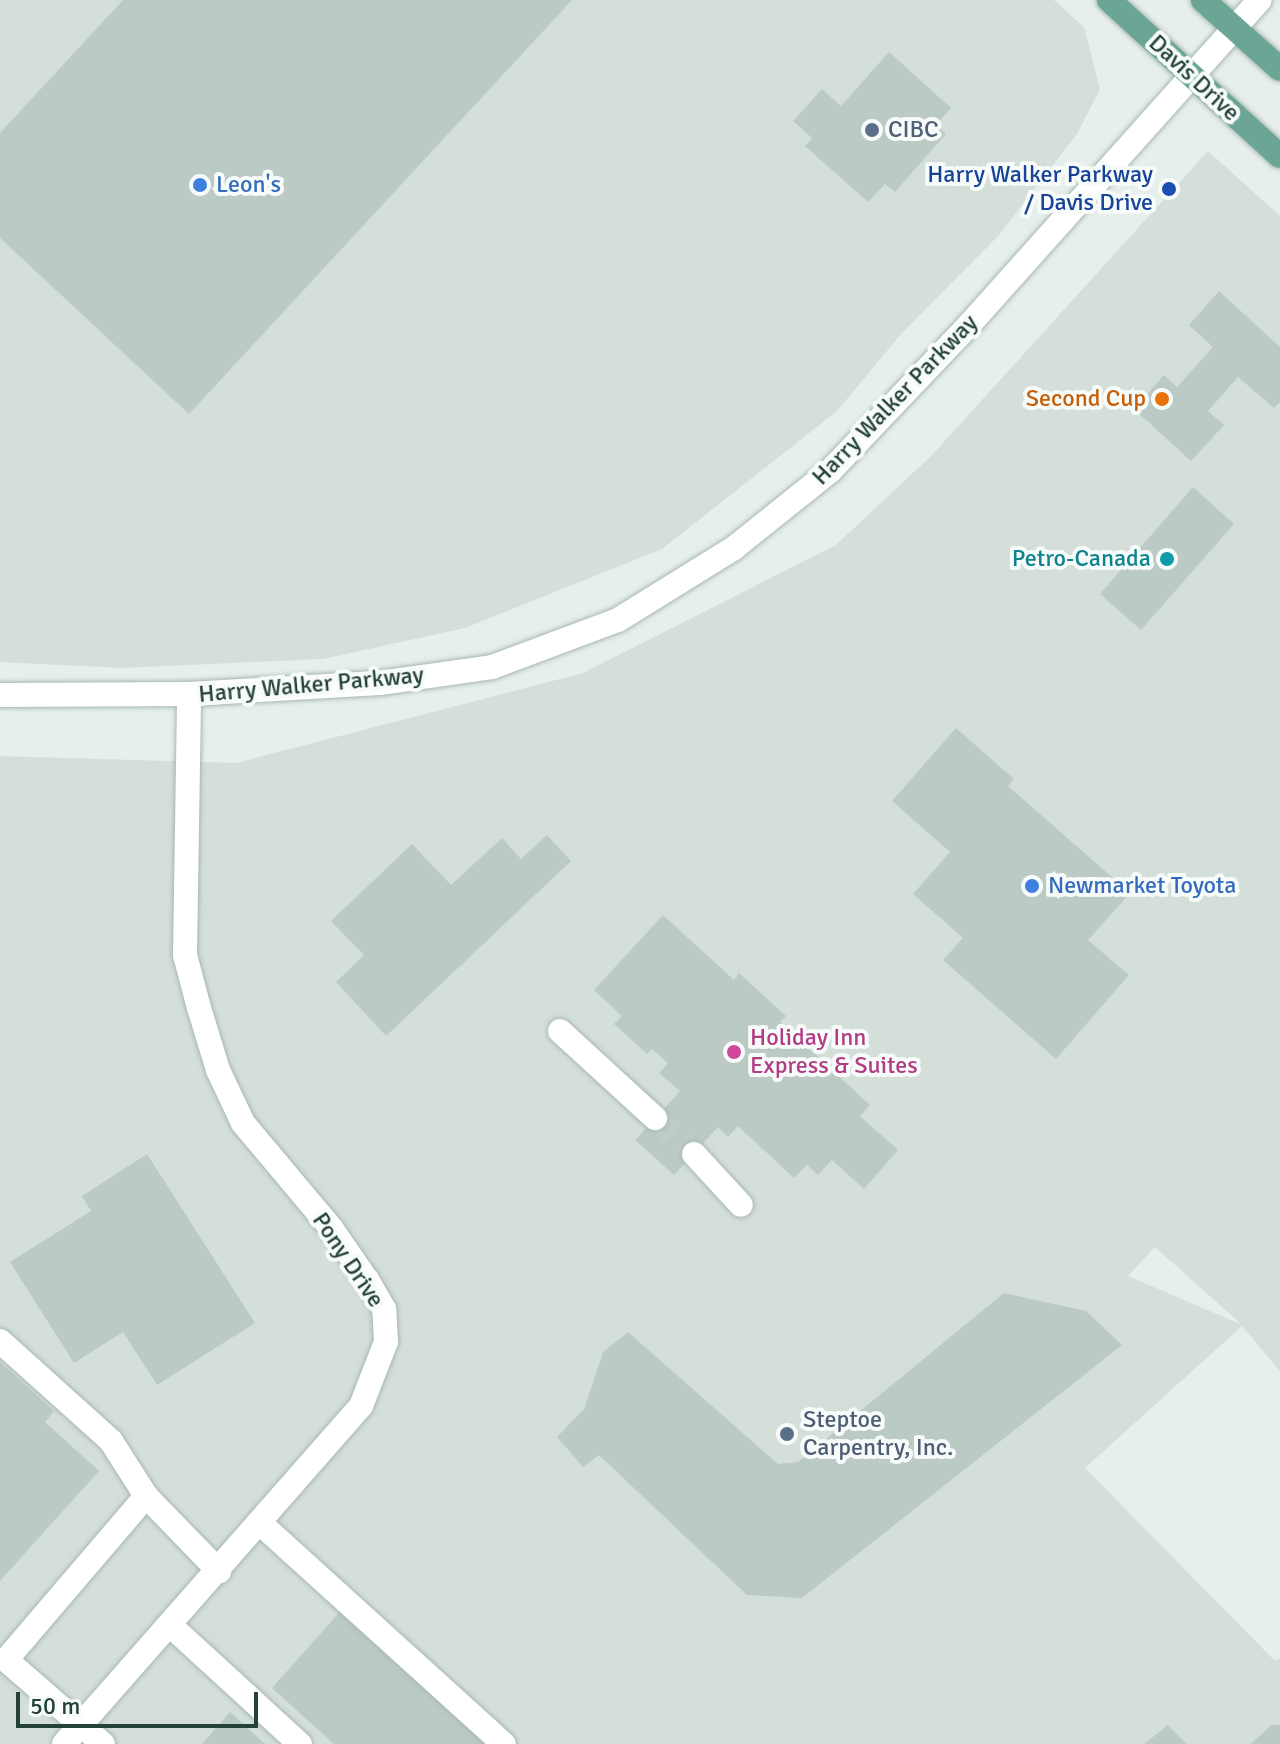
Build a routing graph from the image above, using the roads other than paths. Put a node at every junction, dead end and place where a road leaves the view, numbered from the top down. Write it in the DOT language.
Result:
graph roads {
  1 [pos="1109,0"];
  2 [pos="1203,0"];
  3 [pos="1260,0"];
  4 [pos="1235,28"];
  5 [pos="1280,69"];
  6 [pos="1191,76"];
  7 [pos="1280,156"];
  8 [pos="189,694"];
  9 [pos="0,695"];
  10 [pos="560,1031"];
  11 [pos="655,1118"];
  12 [pos="694,1154"];
  13 [pos="741,1205"];
  14 [pos="0,1341"];
  15 [pos="146,1496"];
  16 [pos="261,1524"];
  17 [pos="219,1571"];
  18 [pos="171,1626"];
  19 [pos="3,1657"];
  20 [pos="82,1725"];
  21 [pos="64,1744"];
  22 [pos="103,1744"];
  23 [pos="300,1744"];
  24 [pos="504,1744"];
  1 -- 6 [label="main road, Davis Drive"];
  2 -- 4 [label="main road"];
  3 -- 4 [label="street, Harry Walker Parkway"];
  4 -- 5 [label="main road"];
  4 -- 6 [label="street, Harry Walker Parkway"];
  6 -- 7 [label="main road, Davis Drive"];
  6 -- 8 [label="street, Harry Walker Parkway"];
  8 -- 9 [label="street, Harry Walker Parkway"];
  8 -- 16 [label="street, Pony Drive"];
  10 -- 11 [label="street"];
  12 -- 13 [label="street"];
  14 -- 15 [label="street"];
  15 -- 17 [label="street"];
  15 -- 19 [label="street"];
  16 -- 17 [label="street, Pony Drive"];
  16 -- 24 [label="street"];
  17 -- 18 [label="street, Pony Drive"];
  18 -- 20 [label="street, Pony Drive"];
  18 -- 23 [label="street"];
  19 -- 20 [label="street"];
  20 -- 21 [label="street, Pony Drive"];
  20 -- 22 [label="street"];
}
